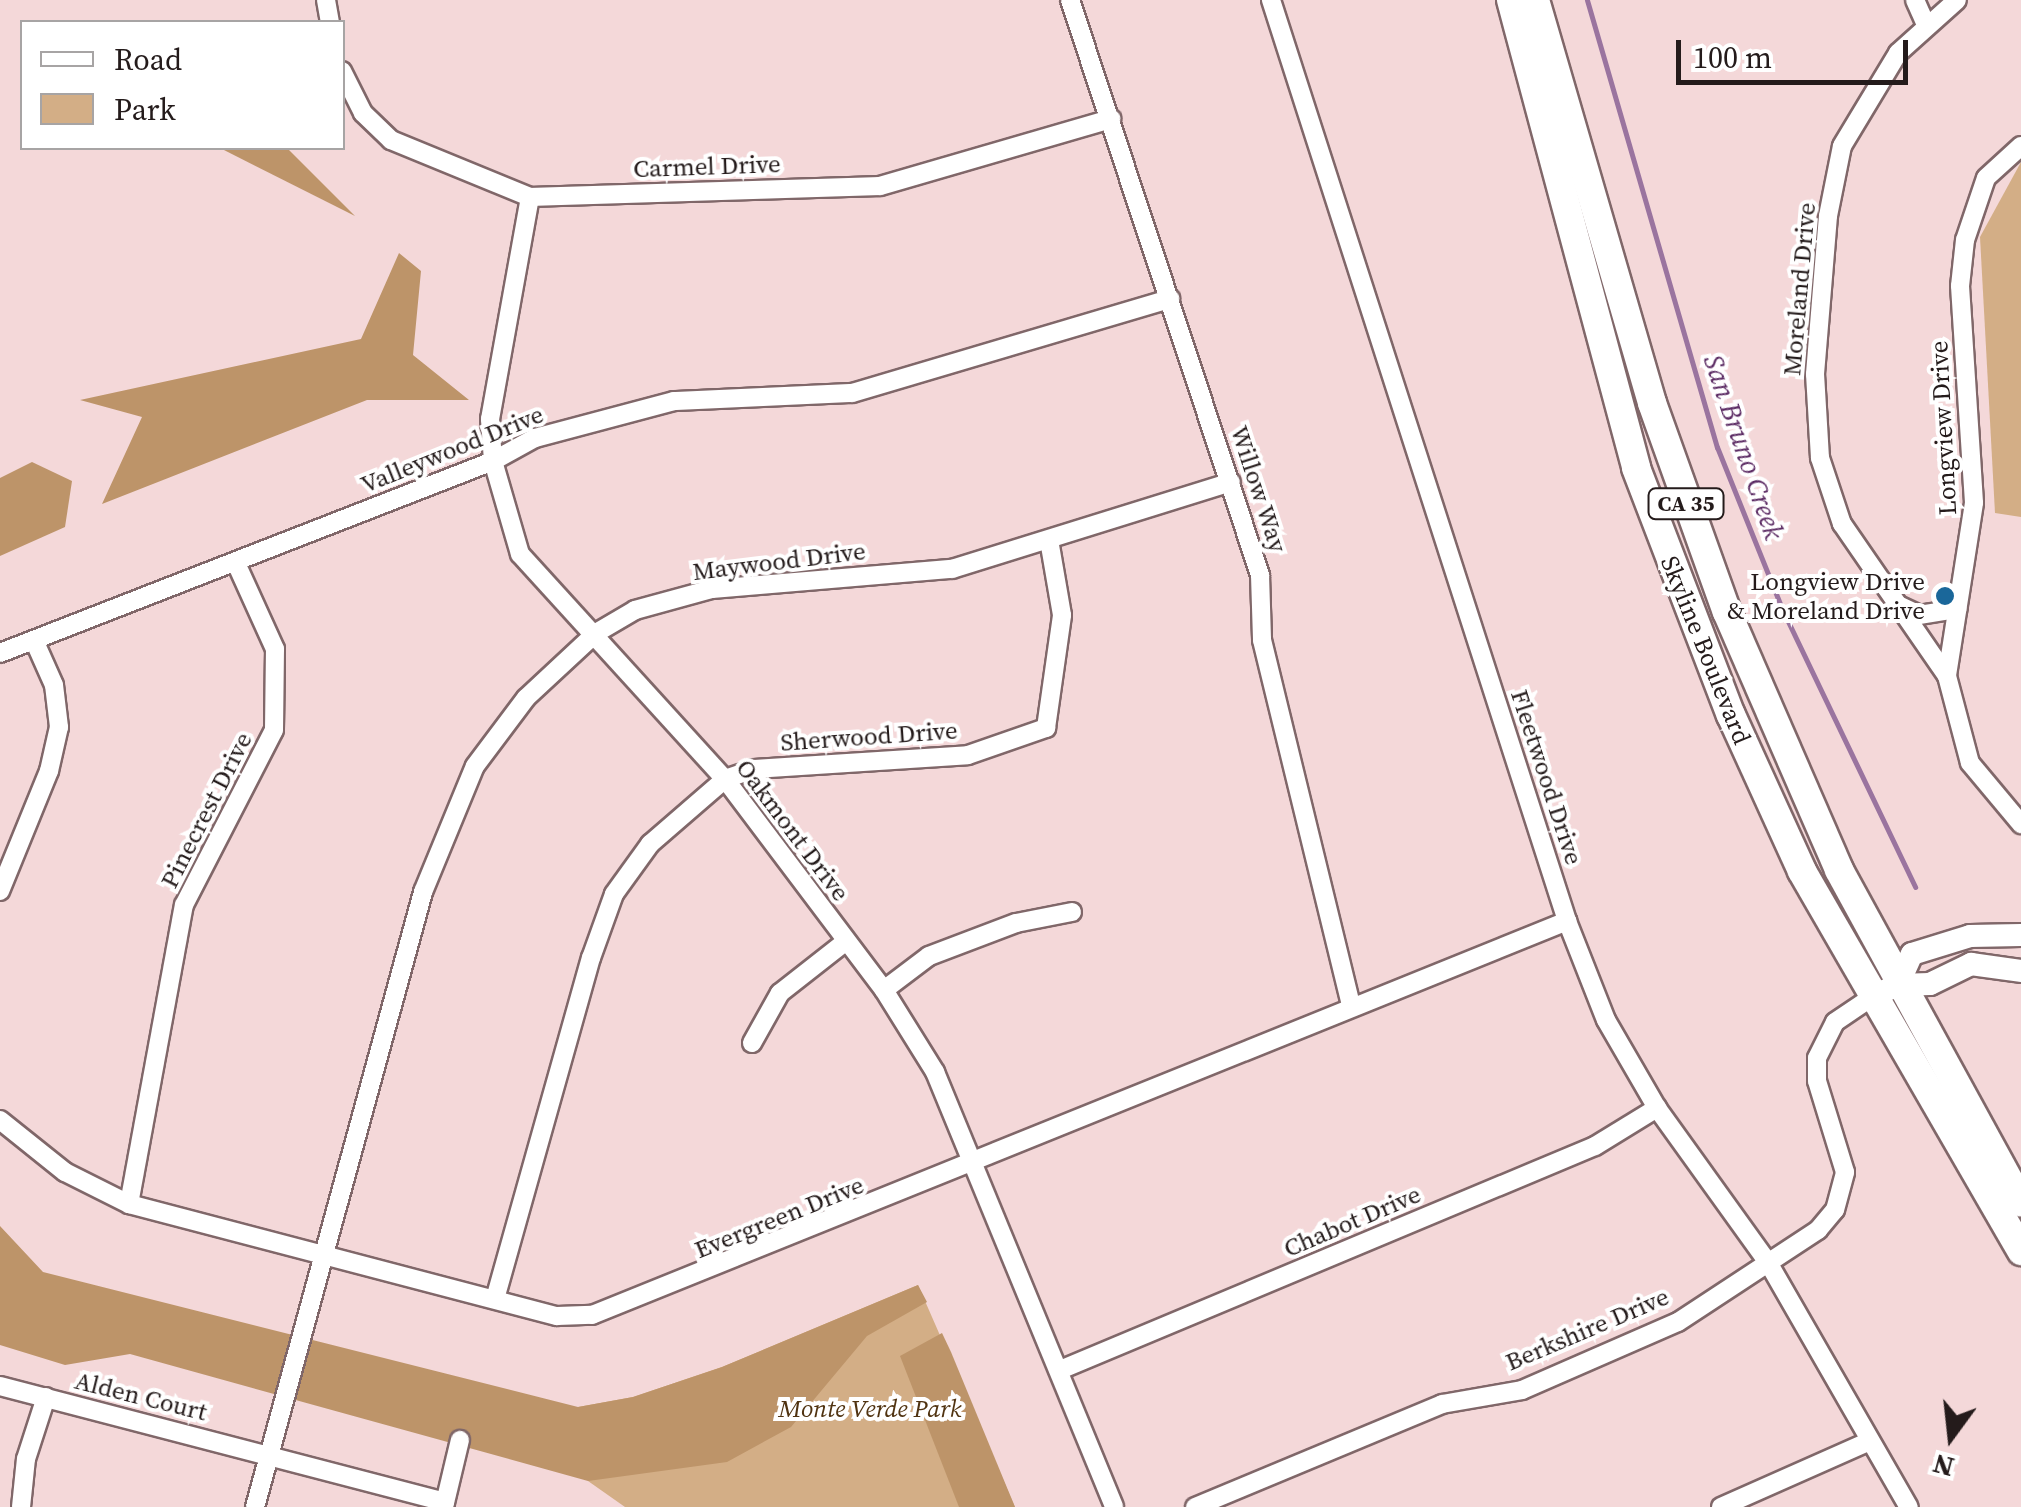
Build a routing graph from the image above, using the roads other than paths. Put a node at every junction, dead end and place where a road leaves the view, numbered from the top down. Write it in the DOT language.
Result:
graph roads {
  1 [pos="1070,0"];
  2 [pos="1270,0"];
  3 [pos="1511,0"];
  4 [pos="1535,0"];
  5 [pos="1915,0"];
  6 [pos="1957,0"];
  7 [pos="1926,25"];
  8 [pos="345,77"];
  9 [pos="1112,119"];
  10 [pos="2021,146"];
  11 [pos="530,197"];
  12 [pos="1170,299"];
  13 [pos="493,461"];
  14 [pos="1231,482"];
  15 [pos="1049,540"];
  16 [pos="236,563"];
  17 [pos="1897,604"];
  18 [pos="1958,609"];
  19 [pos="596,633"];
  20 [pos="34,640"];
  21 [pos="0,653"];
  22 [pos="1947,676"];
  23 [pos="725,779"];
  24 [pos="2021,824"];
  25 [pos="0,891"];
  26 [pos="1072,912"];
  27 [pos="1567,921"];
  28 [pos="2021,935"];
  29 [pos="845,942"];
  30 [pos="2021,971"];
  31 [pos="884,990"];
  32 [pos="1886,990"];
  33 [pos="1352,1004"];
  34 [pos="752,1043"];
  35 [pos="1657,1108"];
  36 [pos="0,1120"];
  37 [pos="973,1166"];
  38 [pos="2021,1202"];
  39 [pos="130,1204"];
  40 [pos="326,1251"];
  41 [pos="2021,1251"];
  42 [pos="1769,1264"];
  43 [pos="495,1298"];
  44 [pos="1060,1370"];
  45 [pos="0,1386"];
  46 [pos="46,1398"];
  47 [pos="460,1440"];
  48 [pos="1868,1442"];
  49 [pos="269,1454"];
  50 [pos="445,1505"];
  51 [pos="21,1507"];
  52 [pos="255,1507"];
  53 [pos="1114,1507"];
  54 [pos="1195,1507"];
  55 [pos="1722,1507"];
  56 [pos="1909,1507"];
  1 -- 9 [label="street, Willow Way"];
  2 -- 27 [label="street, Fleetwood Drive"];
  3 -- 32 [label="main road, Skyline Boulevard / CA 35"];
  4 -- 32 [label="main road, Skyline Boulevard / CA 35"];
  5 -- 7 [label="street"];
  6 -- 7 [label="street, Moreland Drive"];
  7 -- 17 [label="street, Moreland Drive"];
  8 -- 11 [label="street, Carmel Drive"];
  9 -- 11 [label="street, Carmel Drive"];
  9 -- 12 [label="street, Willow Way"];
  10 -- 18 [label="street, Longview Drive"];
  11 -- 13 [label="street, Oakmont Drive"];
  12 -- 13 [label="street, Valleywood Drive"];
  12 -- 14 [label="street, Willow Way"];
  13 -- 16 [label="street, Valleywood Drive"];
  13 -- 19 [label="street, Oakmont Drive"];
  14 -- 15 [label="street, Maywood Drive"];
  14 -- 33 [label="street, Willow Way"];
  15 -- 19 [label="street, Maywood Drive"];
  15 -- 23 [label="street, Sherwood Drive"];
  16 -- 20 [label="street, Valleywood Drive"];
  16 -- 39 [label="street, Pinecrest Drive"];
  17 -- 18 [label="street"];
  17 -- 22 [label="street, Moreland Drive"];
  18 -- 22 [label="street, Longview Drive"];
  19 -- 23 [label="street, Oakmont Drive"];
  19 -- 40 [label="street, Maywood Drive"];
  20 -- 21 [label="street, Valleywood Drive"];
  20 -- 25 [label="street"];
  22 -- 24 [label="street, Longview Drive"];
  23 -- 29 [label="street, Oakmont Drive"];
  23 -- 43 [label="street, Sherwood Drive"];
  26 -- 31 [label="street"];
  27 -- 33 [label="street, Evergreen Drive"];
  27 -- 35 [label="street, Fleetwood Drive"];
  28 -- 32 [label="street"];
  29 -- 31 [label="street, Oakmont Drive"];
  29 -- 34 [label="street"];
  30 -- 32 [label="street"];
  31 -- 37 [label="street, Oakmont Drive"];
  32 -- 38 [label="main road, Skyline Boulevard / CA 35"];
  32 -- 41 [label="main road, Skyline Boulevard / CA 35"];
  32 -- 42 [label="street, Berkshire Drive"];
  33 -- 37 [label="street, Evergreen Drive"];
  35 -- 42 [label="street, Fleetwood Drive"];
  35 -- 44 [label="street, Chabot Drive"];
  36 -- 39 [label="street, Evergreen Drive"];
  37 -- 43 [label="street, Evergreen Drive"];
  37 -- 44 [label="street, Oakmont Drive"];
  39 -- 40 [label="street, Evergreen Drive"];
  40 -- 43 [label="street, Evergreen Drive"];
  40 -- 49 [label="street"];
  42 -- 48 [label="street, Fleetwood Drive"];
  42 -- 54 [label="street, Berkshire Drive"];
  44 -- 53 [label="street, Oakmont Drive"];
  45 -- 46 [label="street, Alden Court"];
  46 -- 49 [label="street, Alden Court"];
  46 -- 51 [label="street"];
  47 -- 50 [label="street"];
  48 -- 55 [label="street"];
  48 -- 56 [label="street, Fleetwood Drive"];
  49 -- 50 [label="street, Alden Court"];
  49 -- 52 [label="street"];
}
